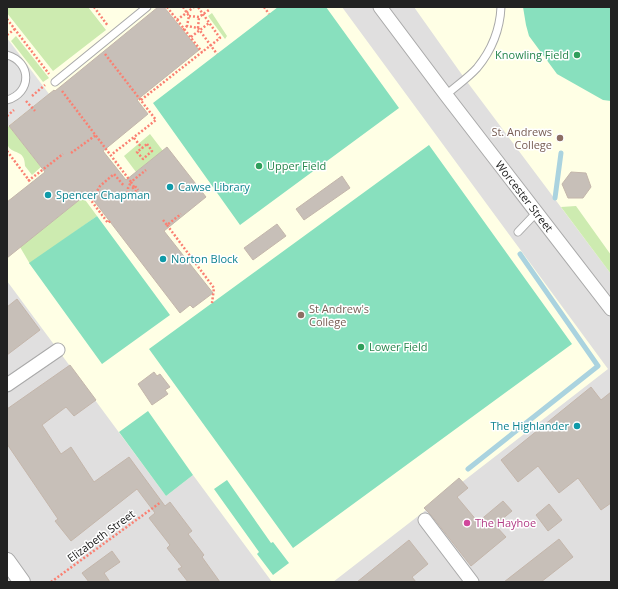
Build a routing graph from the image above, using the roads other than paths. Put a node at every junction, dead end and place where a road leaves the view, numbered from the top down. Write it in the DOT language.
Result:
graph roads {
  1 [pos="147,7"];
  2 [pos="380,7"];
  3 [pos="501,7"];
  4 [pos="7,55"];
  5 [pos="55,82"];
  6 [pos="446,95"];
  7 [pos="7,100"];
  8 [pos="537,212"];
  9 [pos="518,232"];
  10 [pos="611,309"];
  11 [pos="58,350"];
  12 [pos="7,385"];
  13 [pos="425,520"];
  14 [pos="7,561"];
  15 [pos="22,582"];
  16 [pos="472,582"];
  1 -- 5 [label="lane"];
  2 -- 6 [label="street, Worcester Street"];
  3 -- 6 [label="lane"];
  4 -- 7 [label="lane"];
  6 -- 8 [label="street, Worcester Street"];
  8 -- 9 [label="lane"];
  8 -- 10 [label="street, Worcester Street"];
  11 -- 12 [label="street"];
  13 -- 16 [label="street"];
  14 -- 15 [label="street"];
}
